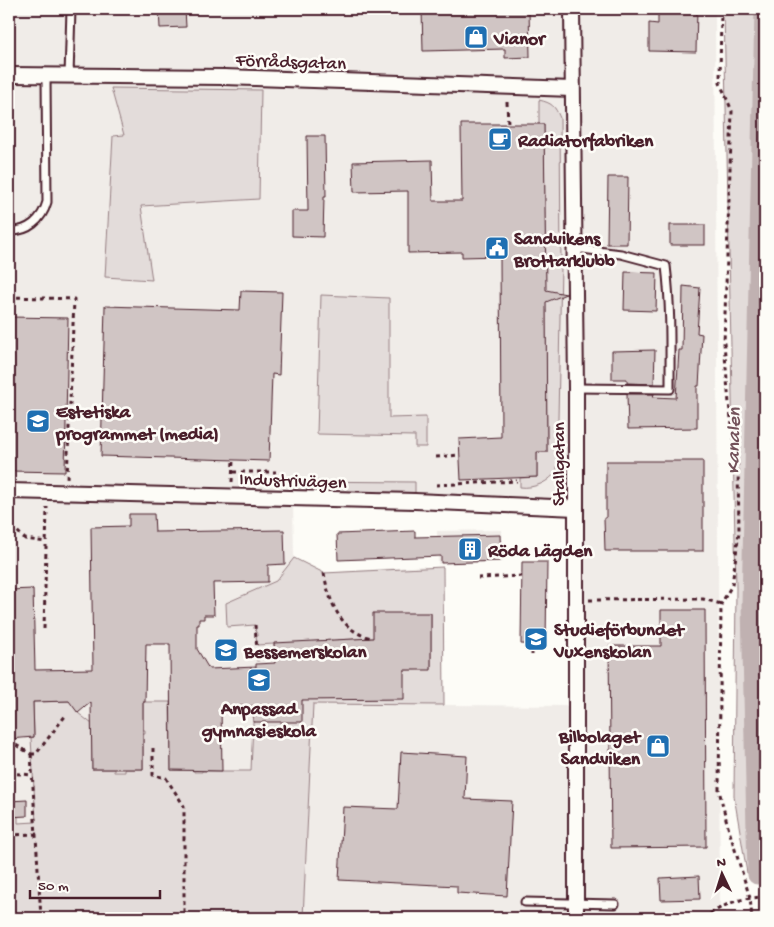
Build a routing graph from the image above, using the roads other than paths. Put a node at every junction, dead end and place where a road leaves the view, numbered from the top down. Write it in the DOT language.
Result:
graph roads {
  1 [pos="71,9"];
  2 [pos="572,9"];
  3 [pos="9,75"];
  4 [pos="46,76"];
  5 [pos="69,76"];
  6 [pos="572,89"];
  7 [pos="9,231"];
  8 [pos="574,248"];
  9 [pos="576,388"];
  10 [pos="9,491"];
  11 [pos="576,508"];
  12 [pos="525,902"];
  13 [pos="576,903"];
  14 [pos="615,904"];
  15 [pos="576,918"];
  1 -- 5 [label="lane"];
  2 -- 6 [label="street, Stallgatan"];
  3 -- 4 [label="street, Förrådsgatan"];
  4 -- 5 [label="street, Förrådsgatan"];
  4 -- 7 [label="lane"];
  5 -- 6 [label="street, Förrådsgatan"];
  6 -- 8 [label="street, Stallgatan"];
  8 -- 9 [label="street, Stallgatan"];
  8 -- 9 [label="lane"];
  9 -- 11 [label="street, Stallgatan"];
  10 -- 11 [label="street, Industrivägen"];
  11 -- 13 [label="street, Stallgatan"];
  12 -- 13 [label="lane"];
  13 -- 14 [label="lane"];
  13 -- 15 [label="street, Stallgatan"];
}
